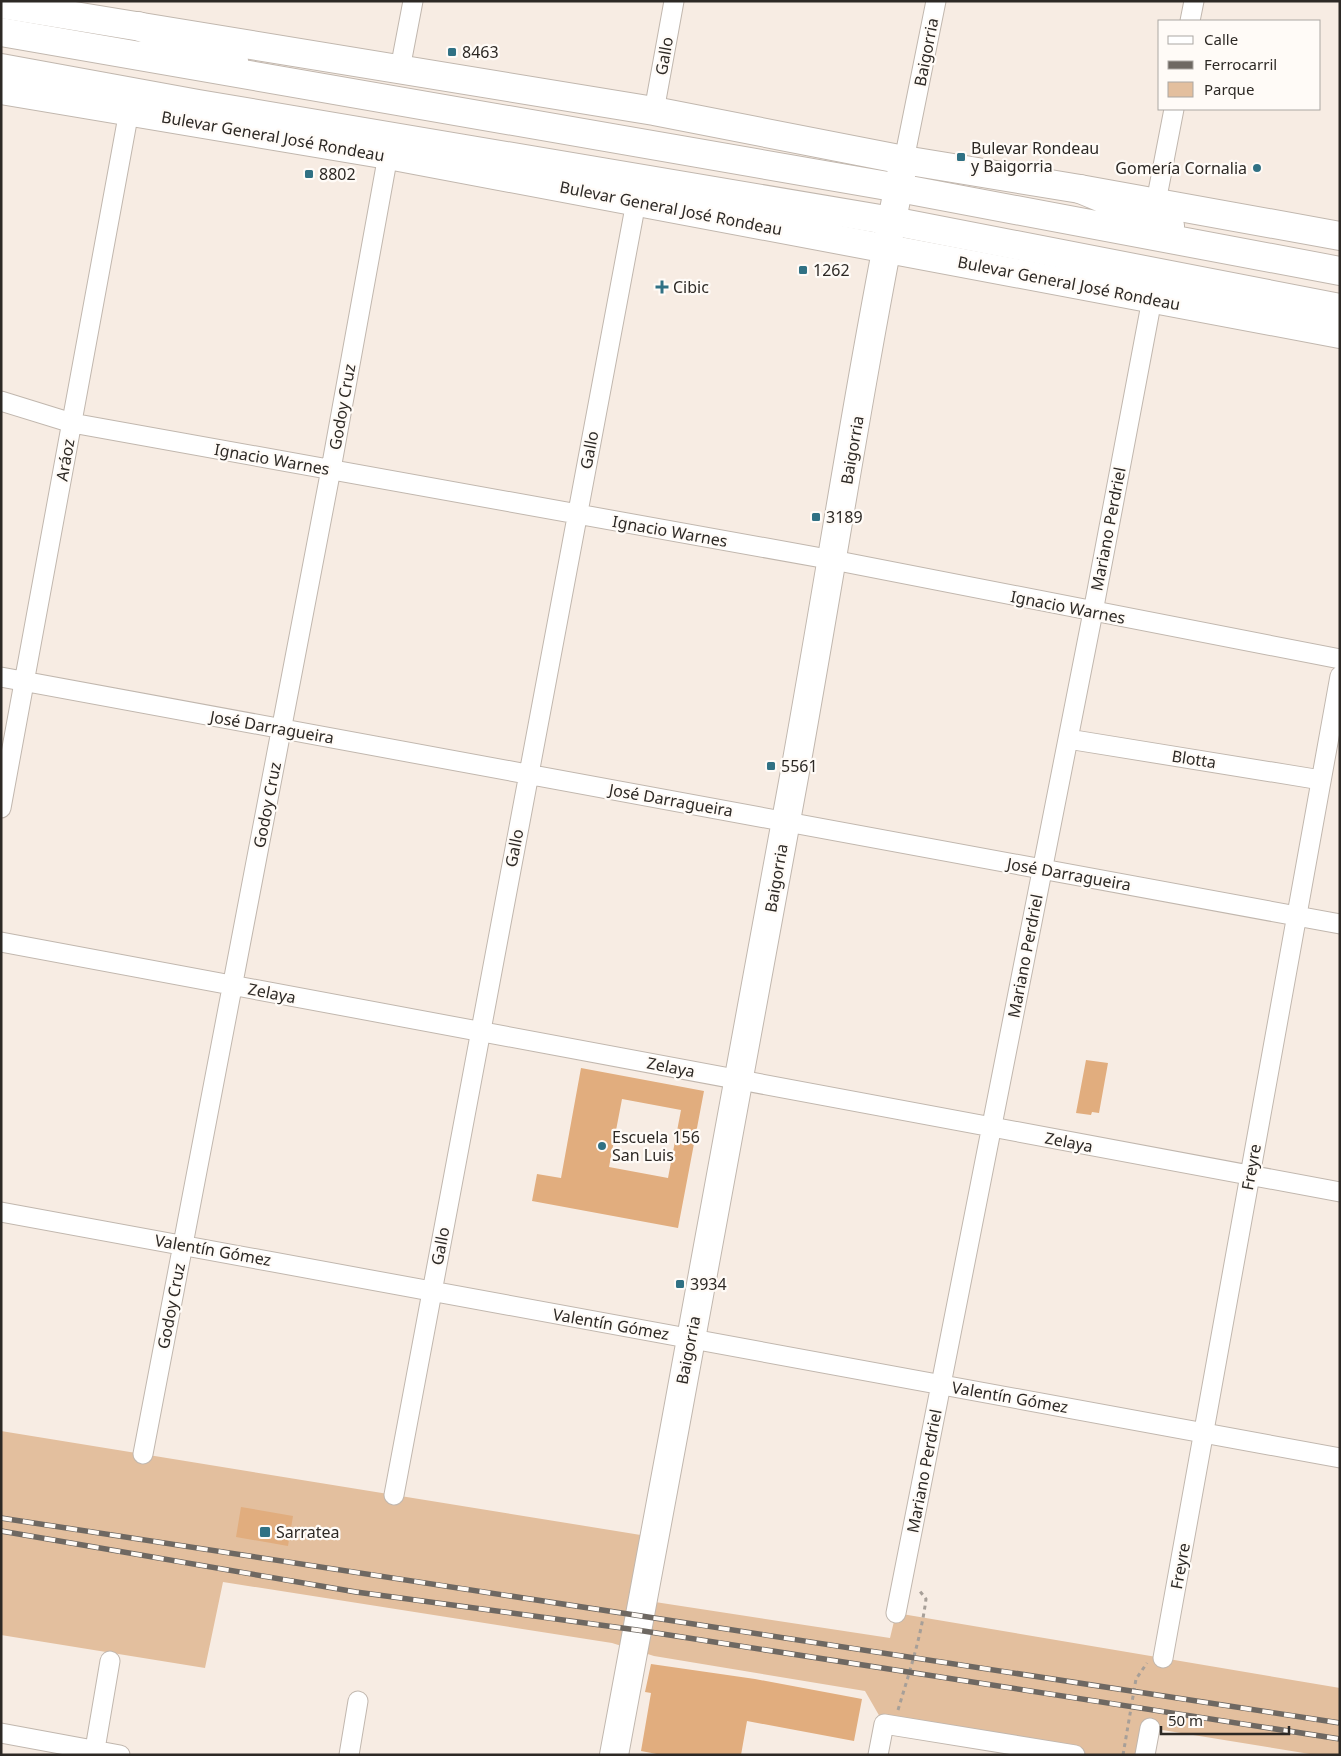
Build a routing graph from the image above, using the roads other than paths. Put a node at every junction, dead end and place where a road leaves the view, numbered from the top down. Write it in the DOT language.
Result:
graph roads {
  1 [pos="413,1"];
  2 [pos="674,1"];
  3 [pos="936,1"];
  4 [pos="1194,1"];
  5 [pos="14,4"];
  6 [pos="1190,20"];
  7 [pos="138,26"];
  8 [pos="3,38"];
  9 [pos="1,68"];
  10 [pos="400,69"];
  11 [pos="304,86"];
  12 [pos="1,90"];
  13 [pos="1174,110"];
  14 [pos="129,111"];
  15 [pos="654,111"];
  16 [pos="388,155"];
  17 [pos="904,160"];
  18 [pos="554,164"];
  19 [pos="899,188"];
  20 [pos="1080,189"];
  21 [pos="591,193"];
  22 [pos="636,202"];
  23 [pos="1156,202"];
  24 [pos="892,221"];
  25 [pos="1340,236"];
  26 [pos="1220,246"];
  27 [pos="886,249"];
  28 [pos="1340,271"];
  29 [pos="1152,299"];
  30 [pos="1340,308"];
  31 [pos="1340,334"];
  32 [pos="1,401"];
  33 [pos="72,423"];
  34 [pos="331,469"];
  35 [pos="577,514"];
  36 [pos="833,560"];
  37 [pos="1093,612"];
  38 [pos="1340,659"];
  39 [pos="1340,676"];
  40 [pos="1,677"];
  41 [pos="24,681"];
  42 [pos="282,729"];
  43 [pos="1068,739"];
  44 [pos="528,774"];
  45 [pos="1321,780"];
  46 [pos="1,808"];
  47 [pos="786,822"];
  48 [pos="1042,869"];
  49 [pos="1296,916"];
  50 [pos="1340,924"];
  51 [pos="1,942"];
  52 [pos="232,986"];
  53 [pos="480,1032"];
  54 [pos="740,1080"];
  55 [pos="991,1127"];
  56 [pos="1249,1176"];
  57 [pos="1340,1192"];
  58 [pos="1,1212"];
  59 [pos="183,1245"];
  60 [pos="432,1291"];
  61 [pos="690,1338"];
  62 [pos="941,1384"];
  63 [pos="1203,1432"];
  64 [pos="143,1454"];
  65 [pos="1340,1458"];
  66 [pos="394,1495"];
  67 [pos="896,1613"];
  68 [pos="1165,1650"];
  69 [pos="110,1661"];
  70 [pos="358,1701"];
  71 [pos="1150,1728"];
  72 [pos="1,1733"];
  73 [pos="94,1752"];
  74 [pos="120,1755"];
  75 [pos="349,1755"];
  76 [pos="614,1755"];
  77 [pos="878,1755"];
  78 [pos="1075,1755"];
  79 [pos="1145,1755"];
  1 -- 10 [label="street"];
  2 -- 15 [label="street, Gallo"];
  3 -- 17 [label="street, Baigorria"];
  4 -- 6 [label="street"];
  5 -- 7 [label="main road"];
  5 -- 8 [label="street"];
  7 -- 10 [label="main road"];
  7 -- 11 [label="main road"];
  8 -- 11 [label="main road"];
  9 -- 18 [label="main road, Bulevar General José Rondeau"];
  10 -- 15 [label="main road"];
  11 -- 19 [label="main road"];
  12 -- 14 [label="main road, Bulevar General José Rondeau"];
  13 -- 23 [label="street"];
  14 -- 16 [label="main road, Bulevar General José Rondeau"];
  14 -- 33 [label="street, Aráoz"];
  15 -- 17 [label="main road"];
  16 -- 21 [label="main road, Bulevar General José Rondeau"];
  16 -- 34 [label="street, Godoy Cruz"];
  17 -- 19 [label="main road, Baigorria"];
  17 -- 20 [label="main road"];
  18 -- 21 [label="main road"];
  18 -- 24 [label="main road, Bulevar General José Rondeau"];
  19 -- 24 [label="main road, Baigorria"];
  19 -- 26 [label="main road"];
  20 -- 23 [label="main road"];
  20 -- 26 [label="main road"];
  21 -- 22 [label="main road, Bulevar General José Rondeau"];
  22 -- 27 [label="main road, Bulevar General José Rondeau"];
  22 -- 35 [label="street, Gallo"];
  23 -- 25 [label="main road"];
  24 -- 27 [label="main road, Baigorria"];
  24 -- 30 [label="main road, Bulevar General José Rondeau"];
  26 -- 28 [label="main road"];
  27 -- 29 [label="main road, Bulevar General José Rondeau"];
  27 -- 36 [label="main road, Baigorria"];
  29 -- 31 [label="main road, Bulevar General José Rondeau"];
  29 -- 37 [label="street, Mariano Perdriel"];
  32 -- 33 [label="street, Ignacio Warnes"];
  33 -- 34 [label="street, Ignacio Warnes"];
  33 -- 41 [label="street, Aráoz"];
  34 -- 35 [label="street, Ignacio Warnes"];
  34 -- 42 [label="street, Godoy Cruz"];
  35 -- 36 [label="street, Ignacio Warnes"];
  35 -- 44 [label="street, Gallo"];
  36 -- 37 [label="street, Ignacio Warnes"];
  36 -- 47 [label="main road, Baigorria"];
  37 -- 38 [label="street, Ignacio Warnes"];
  37 -- 43 [label="street, Mariano Perdriel"];
  39 -- 45 [label="street, Freyre"];
  40 -- 41 [label="street, José Darragueira"];
  41 -- 42 [label="street, José Darragueira"];
  41 -- 46 [label="street, Aráoz"];
  42 -- 44 [label="street, José Darragueira"];
  42 -- 52 [label="street, Godoy Cruz"];
  43 -- 45 [label="street, Blotta"];
  43 -- 48 [label="street, Mariano Perdriel"];
  44 -- 47 [label="street, José Darragueira"];
  44 -- 53 [label="street, Gallo"];
  45 -- 49 [label="street, Freyre"];
  47 -- 48 [label="street, José Darragueira"];
  47 -- 54 [label="main road, Baigorria"];
  48 -- 49 [label="street, José Darragueira"];
  48 -- 55 [label="street, Mariano Perdriel"];
  49 -- 50 [label="street, José Darragueira"];
  49 -- 56 [label="street, Freyre"];
  51 -- 52 [label="street, Zelaya"];
  52 -- 53 [label="street, Zelaya"];
  52 -- 59 [label="street, Godoy Cruz"];
  53 -- 54 [label="street, Zelaya"];
  53 -- 60 [label="street, Gallo"];
  54 -- 55 [label="street, Zelaya"];
  54 -- 61 [label="main road, Baigorria"];
  55 -- 56 [label="street, Zelaya"];
  55 -- 62 [label="street, Mariano Perdriel"];
  56 -- 57 [label="street, Zelaya"];
  56 -- 63 [label="street, Freyre"];
  58 -- 59 [label="street, Valentín Gómez"];
  59 -- 60 [label="street, Valentín Gómez"];
  59 -- 64 [label="street, Godoy Cruz"];
  60 -- 61 [label="street, Valentín Gómez"];
  60 -- 66 [label="street, Gallo"];
  61 -- 62 [label="street, Valentín Gómez"];
  61 -- 76 [label="main road, Baigorria"];
  62 -- 63 [label="street, Valentín Gómez"];
  62 -- 67 [label="street, Mariano Perdriel"];
  63 -- 65 [label="street, Valentín Gómez"];
  63 -- 68 [label="street, Freyre"];
  69 -- 73 [label="street"];
  70 -- 75 [label="street"];
  71 -- 79 [label="street"];
  72 -- 73 [label="street"];
  73 -- 74 [label="street"];
  77 -- 78 [label="street"];
}
